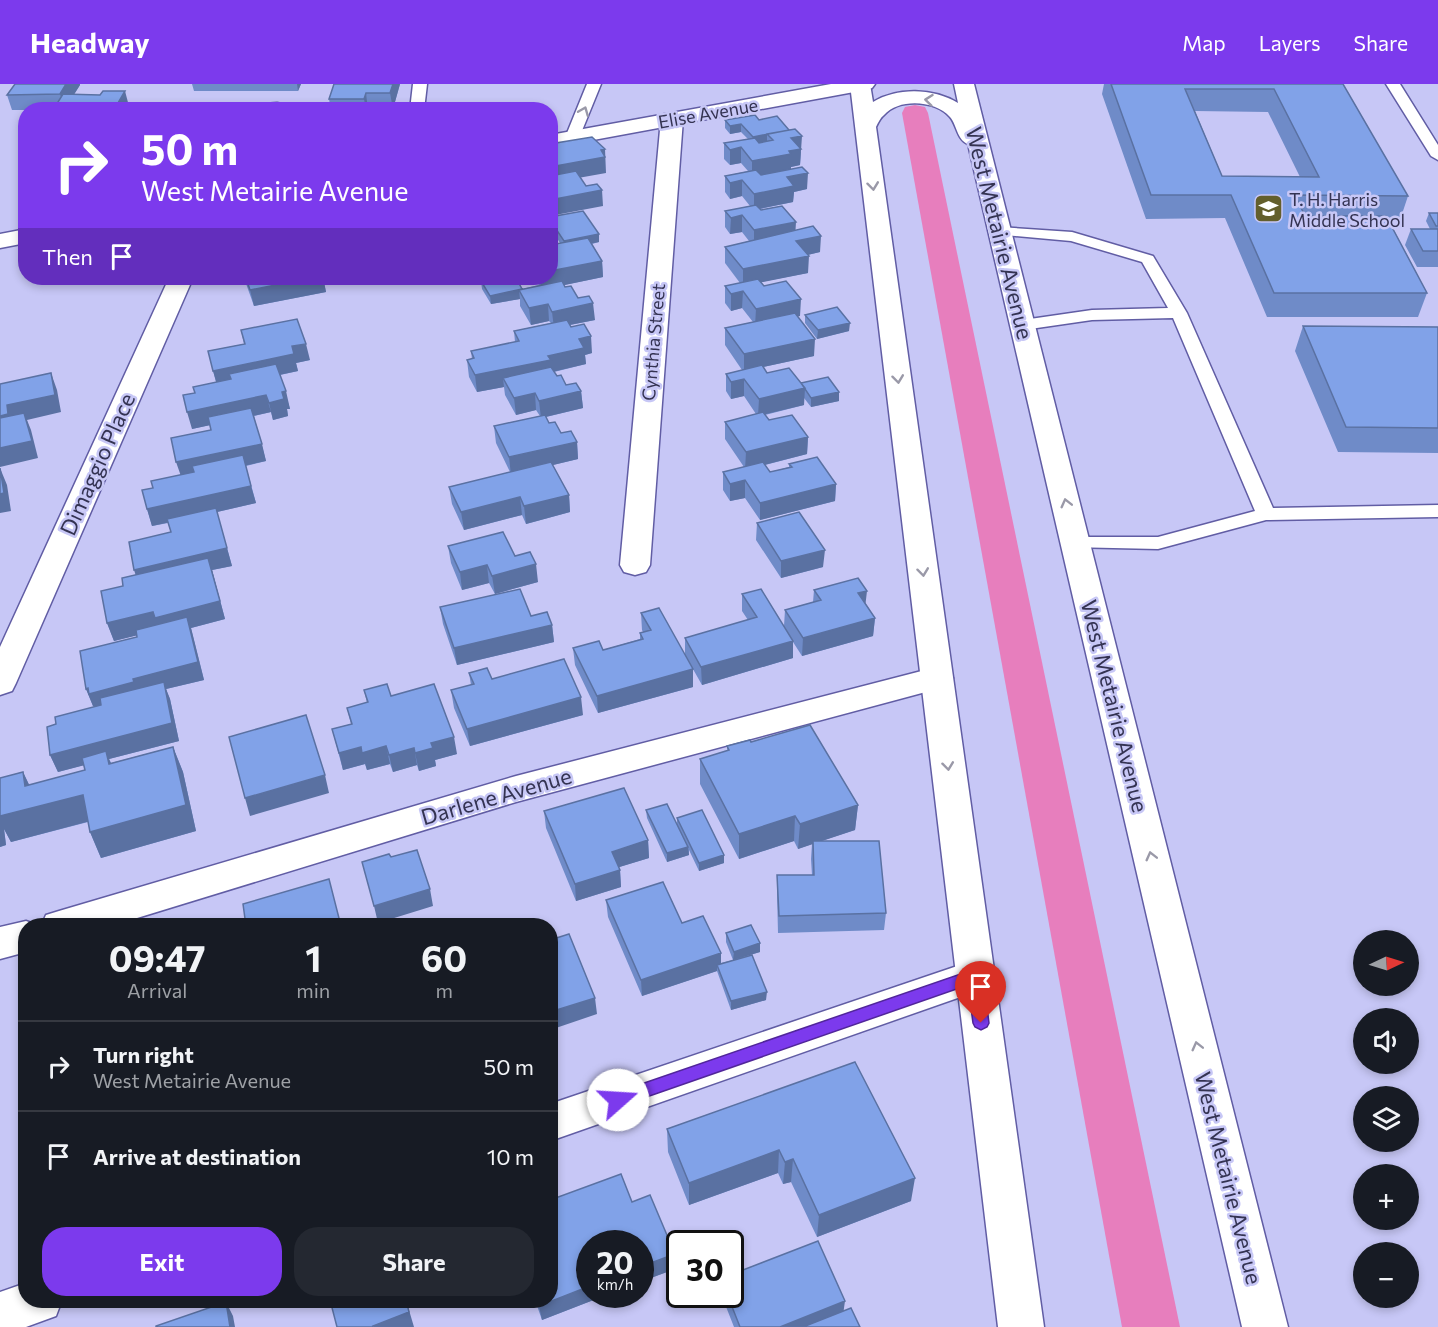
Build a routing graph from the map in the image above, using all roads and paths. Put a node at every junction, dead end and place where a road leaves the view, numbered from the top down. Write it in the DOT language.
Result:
graph roads {
  1 [pos="420,84"];
  2 [pos="594,84"];
  3 [pos="861,84"];
  4 [pos="964,84"];
  5 [pos="1392,84"];
  6 [pos="418,102"];
  7 [pos="672,119"];
  8 [pos="865,128"];
  9 [pos="572,138"];
  10 [pos="558,141"];
  11 [pos="981,153"];
  12 [pos="1438,156"];
  13 [pos="999,231"];
  14 [pos="18,238"];
  15 [pos="0,241"];
  16 [pos="178,285"];
  17 [pos="1179,313"];
  18 [pos="1023,325"];
  19 [pos="1438,511"];
  20 [pos="1266,514"];
  21 [pos="1075,543"];
  22 [pos="635,565"];
  23 [pos="7,652"];
  24 [pos="937,678"];
  25 [pos="0,683"];
  26 [pos="87,918"];
  27 [pos="18,938"];
  28 [pos="0,943"];
  29 [pos="975,976"];
  30 [pos="558,1120"];
  31 [pos="18,1308"];
  32 [pos="0,1314"];
  33 [pos="1022,1327"];
  34 [pos="1265,1327"];
  1 -- 6 [label="lane"];
  9 -- 2 [label="lane, one-way"];
  3 -- 7 [label="main road, Elise Avenue"];
  3 -- 8 [label="main road"];
  4 -- 11 [label="main road, West Metairie Avenue"];
  5 -- 12 [label="lane"];
  7 -- 9 [label="main road, Elise Avenue"];
  7 -- 22 [label="main road, Cynthia Street"];
  11 -- 8 [label="main road, one-way"];
  8 -- 24 [label="main road, one-way"];
  9 -- 10 [label="main road, Elise Avenue"];
  11 -- 13 [label="main road, West Metairie Avenue"];
  13 -- 17 [label="lane"];
  13 -- 18 [label="main road, West Metairie Avenue"];
  14 -- 15 [label="main road"];
  16 -- 23 [label="main road, Dimaggio Place"];
  17 -- 18 [label="lane"];
  17 -- 20 [label="lane"];
  21 -- 18 [label="main road, West Metairie Avenue, one-way"];
  19 -- 20 [label="lane"];
  20 -- 21 [label="lane"];
  34 -- 21 [label="main road, West Metairie Avenue, one-way"];
  23 -- 25 [label="main road, Dimaggio Place"];
  24 -- 26 [label="main road, Darlene Avenue"];
  24 -- 29 [label="main road, one-way"];
  27 -- 28 [label="main road"];
  29 -- 30 [label="main road"];
  29 -- 33 [label="main road"];
  31 -- 32 [label="main road"];
}
